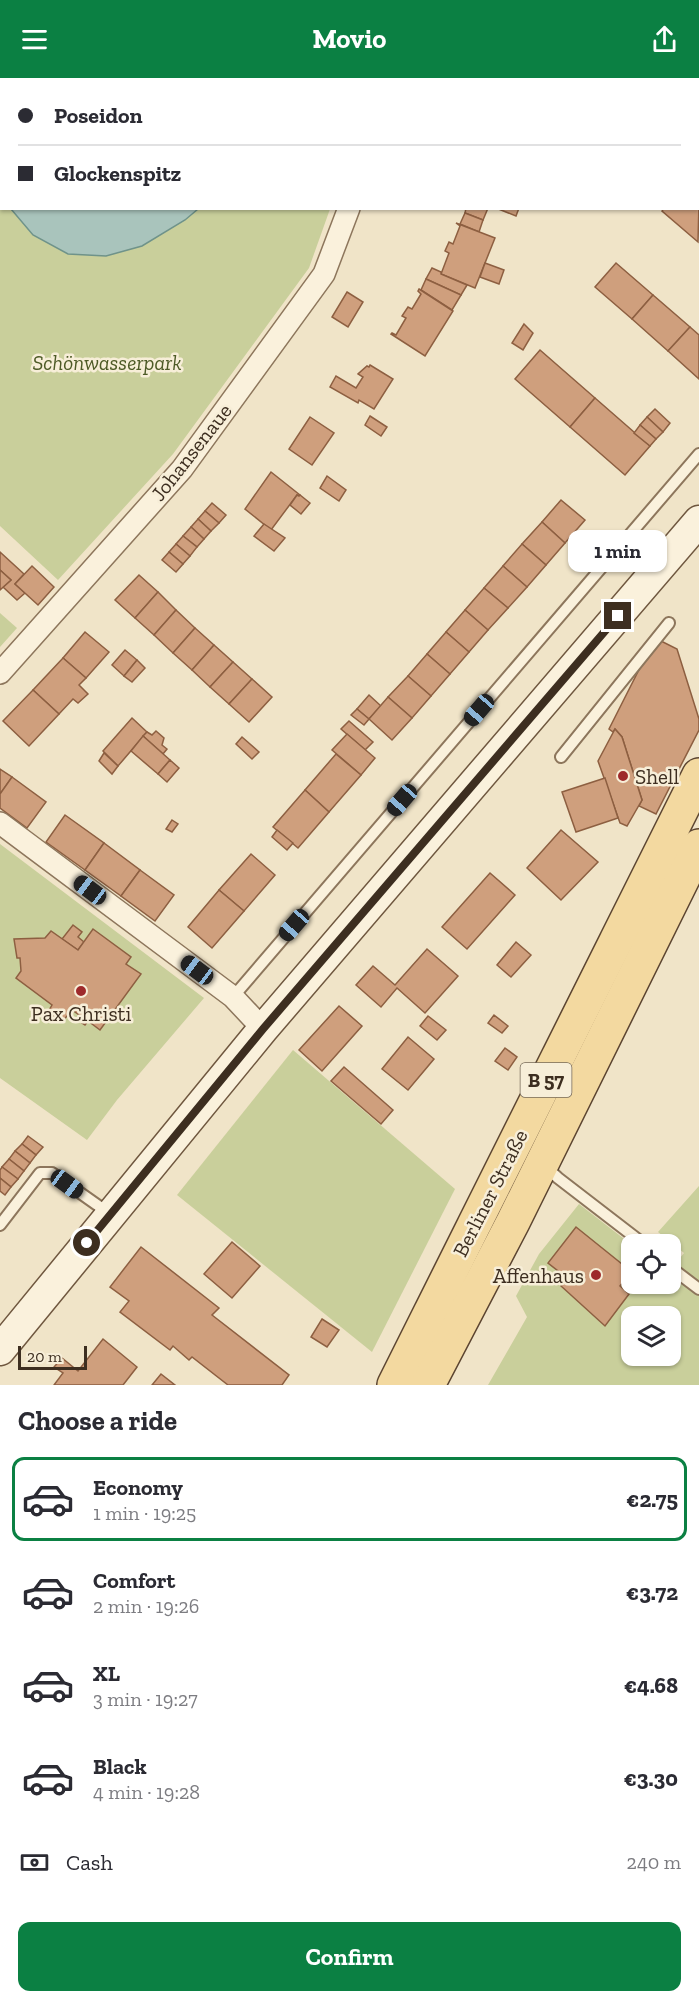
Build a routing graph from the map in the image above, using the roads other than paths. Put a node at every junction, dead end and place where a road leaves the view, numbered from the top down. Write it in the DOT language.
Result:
graph roads {
  1 [pos="348,210"];
  2 [pos="699,454"];
  3 [pos="698,522"];
  4 [pos="669,623"];
  5 [pos="0,673"];
  6 [pos="561,757"];
  7 [pos="699,775"];
  8 [pos="0,823"];
  9 [pos="699,846"];
  10 [pos="233,997"];
  11 [pos="263,1029"];
  12 [pos="542,1162"];
  13 [pos="110,1214"];
  14 [pos="0,1225"];
  15 [pos="631,1234"];
  16 [pos="681,1276"];
  17 [pos="699,1289"];
  18 [pos="0,1350"];
  19 [pos="393,1385"];
  20 [pos="428,1385"];
  1 -- 5 [label="street, Johansenaue"];
  2 -- 10 [label="lane"];
  3 -- 11 [label="main road"];
  4 -- 6 [label="lane"];
  7 -- 19 [label="main road, Berliner Straße / B 57"];
  8 -- 10 [label="street"];
  9 -- 12 [label="main road, Berliner Straße / B 57"];
  10 -- 11 [label="street"];
  11 -- 13 [label="main road"];
  12 -- 15 [label="lane"];
  12 -- 20 [label="main road, Berliner Straße / B 57"];
  13 -- 14 [label="lane"];
  13 -- 18 [label="main road"];
  16 -- 17 [label="lane"];
}
